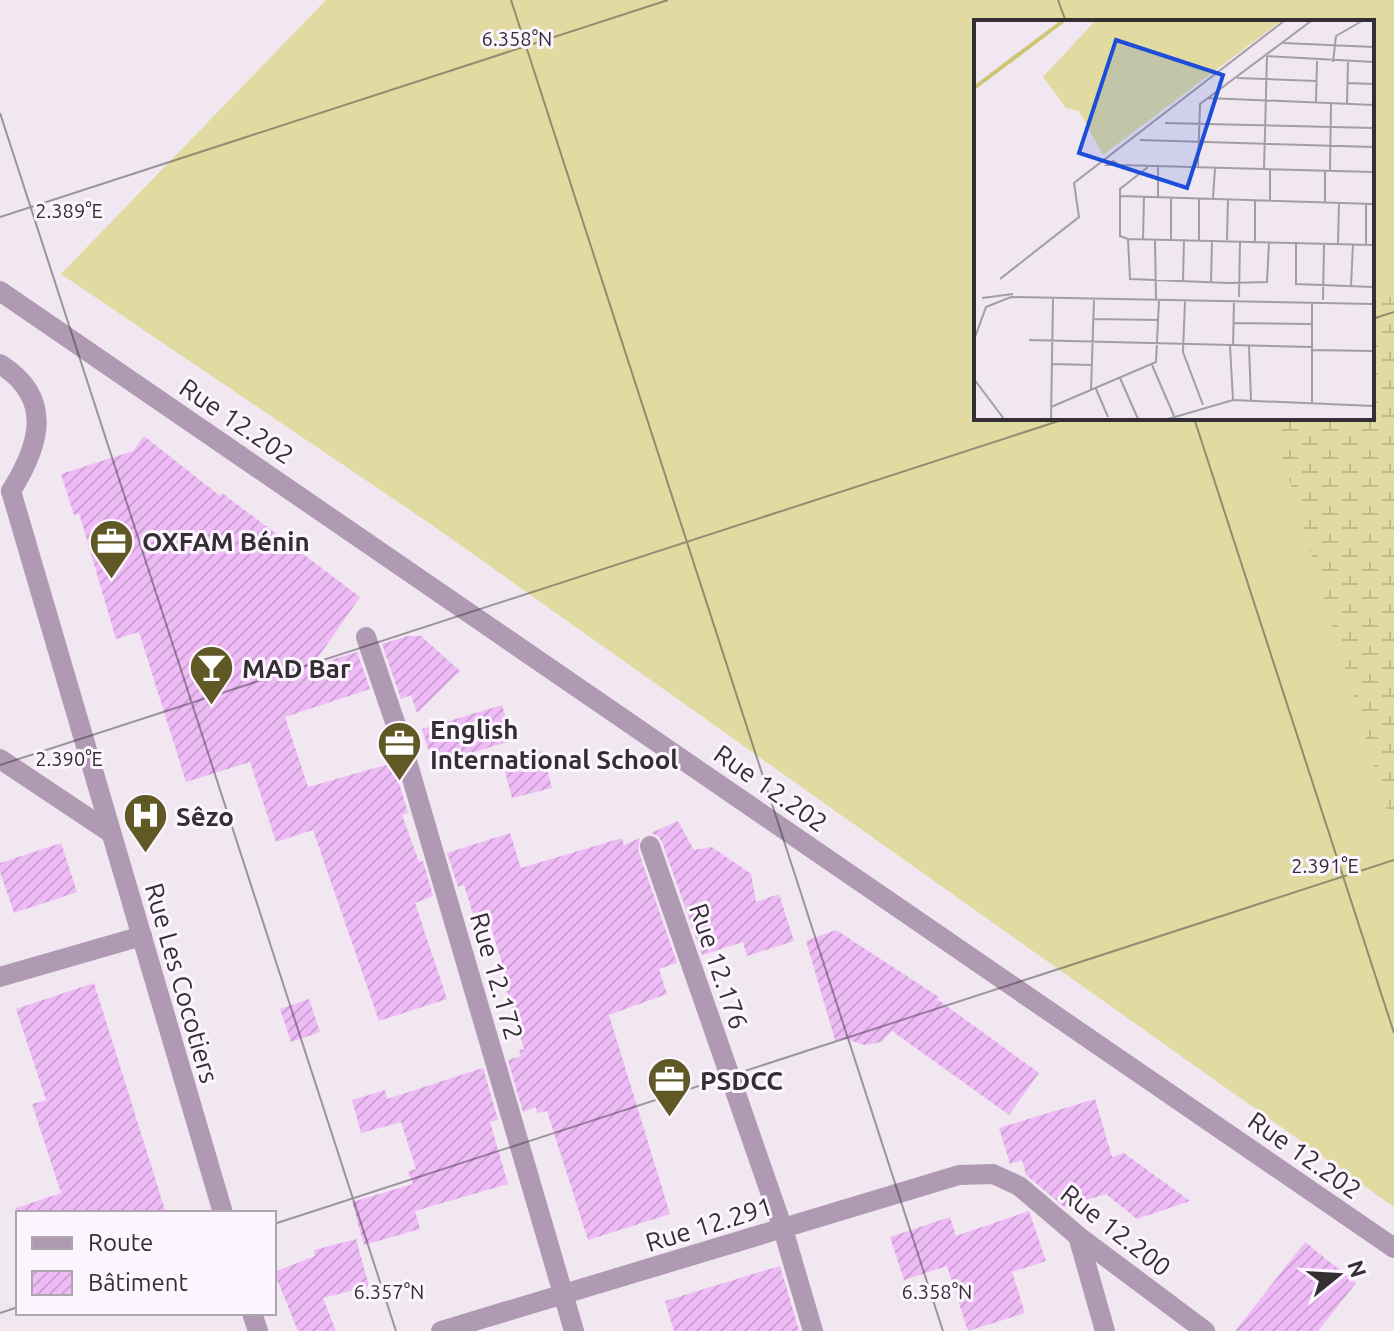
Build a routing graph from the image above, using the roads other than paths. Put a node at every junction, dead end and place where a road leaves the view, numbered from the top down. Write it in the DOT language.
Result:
graph roads {
  1 [pos="0,291"];
  2 [pos="0,364"];
  3 [pos="5,488"];
  4 [pos="366,637"];
  5 [pos="0,759"];
  6 [pos="111,833"];
  7 [pos="650,846"];
  8 [pos="142,936"];
  9 [pos="0,977"];
  10 [pos="993,1174"];
  11 [pos="222,1211"];
  12 [pos="783,1229"];
  13 [pos="1078,1236"];
  14 [pos="1394,1248"];
  15 [pos="563,1295"];
  16 [pos="441,1331"];
  17 [pos="574,1331"];
  18 [pos="813,1331"];
  19 [pos="1105,1331"];
  20 [pos="1205,1331"];
  1 -- 14 [label="street, Rue 12.202"];
  2 -- 3 [label="street"];
  3 -- 6 [label="street, Rue Les Cocotiers"];
  4 -- 15 [label="street, Rue 12.172"];
  5 -- 6 [label="street"];
  6 -- 8 [label="street, Rue Les Cocotiers"];
  7 -- 12 [label="street, Rue 12.176"];
  8 -- 9 [label="street"];
  8 -- 11 [label="street, Rue Les Cocotiers"];
  10 -- 12 [label="street, Rue 12.291"];
  10 -- 13 [label="street, Rue 12.200"];
  12 -- 15 [label="street, Rue 12.291"];
  12 -- 18 [label="street, Rue 12.176"];
  13 -- 19 [label="street"];
  13 -- 20 [label="street, Rue 12.200"];
  15 -- 16 [label="street, Rue 12.291"];
  15 -- 17 [label="street, Rue 12.172"];
}
